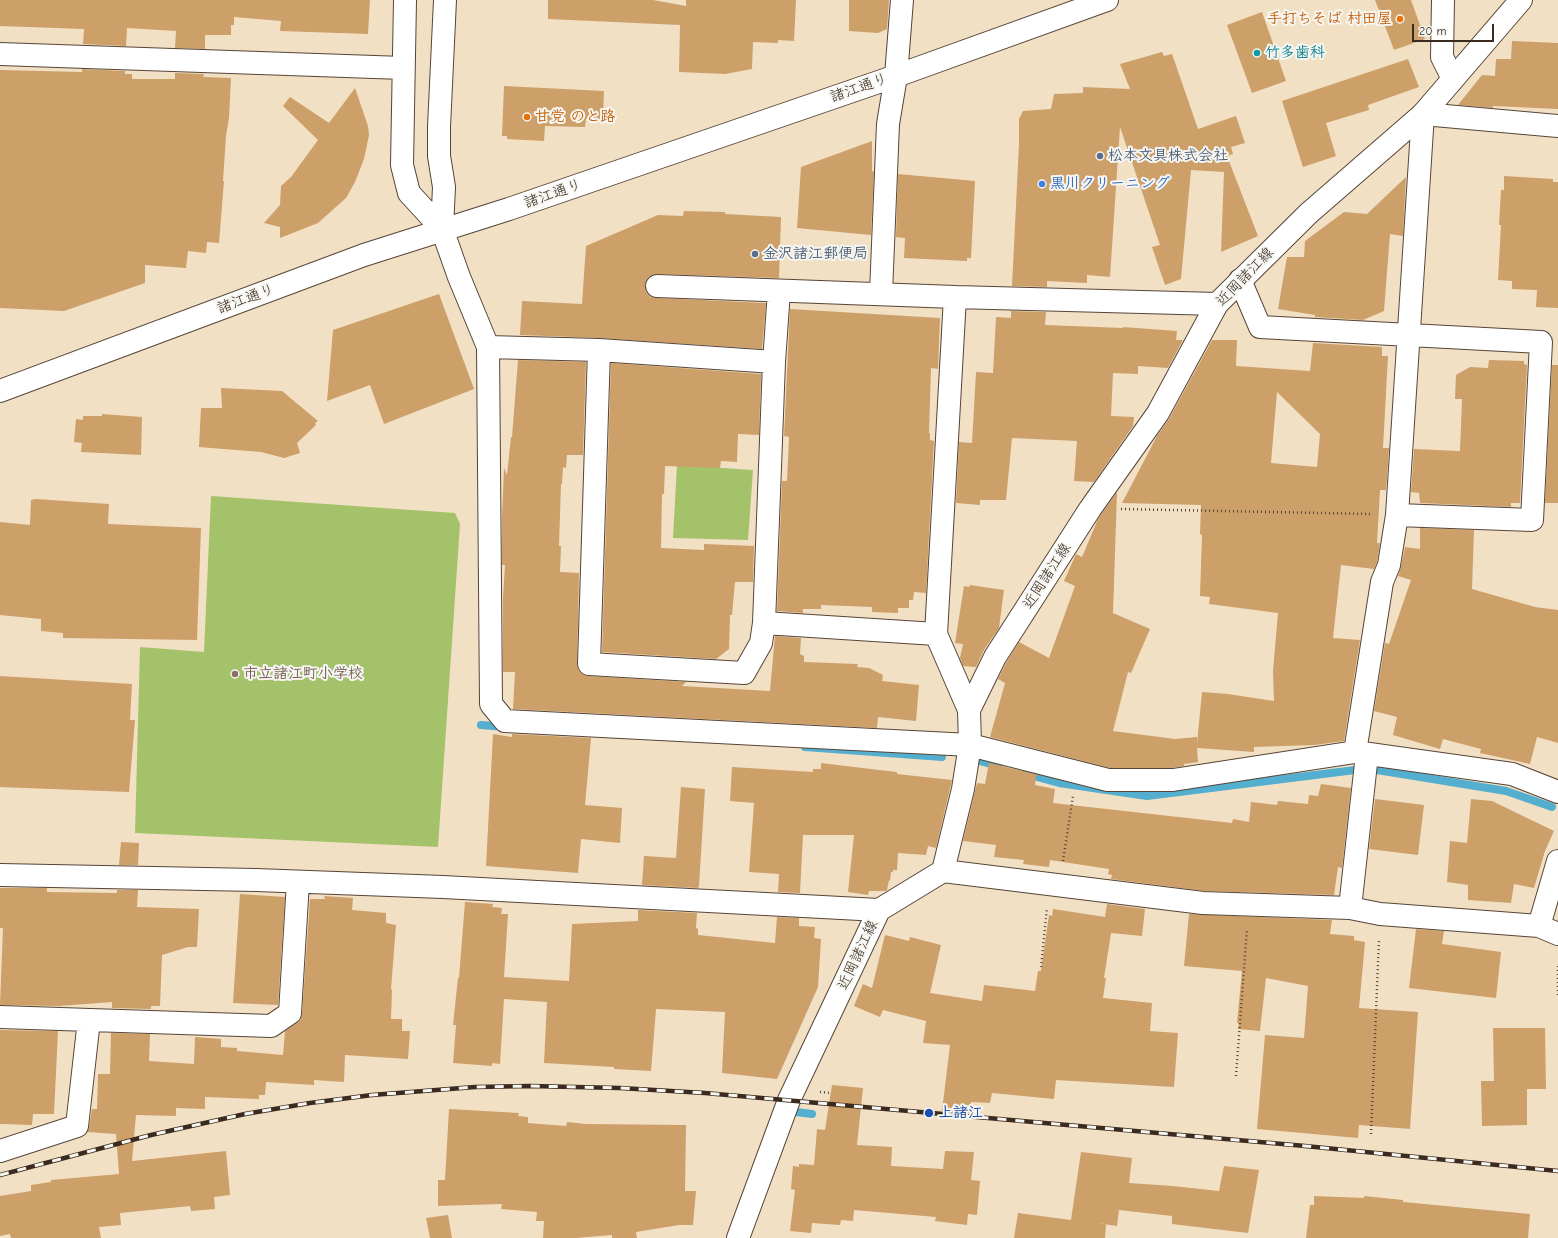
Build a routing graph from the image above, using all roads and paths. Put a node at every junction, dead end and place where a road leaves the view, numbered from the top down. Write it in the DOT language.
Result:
graph roads {
  1 [pos="405,0"];
  2 [pos="445,0"];
  3 [pos="902,0"];
  4 [pos="1107,0"];
  5 [pos="1443,0"];
  6 [pos="1521,0"];
  7 [pos="0,54"];
  8 [pos="403,68"];
  9 [pos="896,76"];
  10 [pos="1453,79"];
  11 [pos="1423,114"];
  12 [pos="1558,126"];
  13 [pos="442,230"];
  14 [pos="1240,280"];
  15 [pos="657,286"];
  16 [pos="779,291"];
  17 [pos="881,293"];
  18 [pos="955,297"];
  19 [pos="1217,304"];
  20 [pos="1408,336"];
  21 [pos="488,347"];
  22 [pos="599,350"];
  23 [pos="774,362"];
  24 [pos="0,391"];
  25 [pos="1090,509"];
  26 [pos="1397,515"];
  27 [pos="764,623"];
  28 [pos="936,634"];
  29 [pos="969,710"];
  30 [pos="970,745"];
  31 [pos="1361,753"];
  32 [pos="1558,792"];
  33 [pos="1073,795"];
  34 [pos="1558,862"];
  35 [pos="943,871"];
  36 [pos="0,875"];
  37 [pos="298,882"];
  38 [pos="1055,884"];
  39 [pos="1249,905"];
  40 [pos="1350,908"];
  41 [pos="879,910"];
  42 [pos="1380,914"];
  43 [pos="1548,930"];
  44 [pos="1558,966"];
  45 [pos="1041,967"];
  46 [pos="1558,997"];
  47 [pos="0,1017"];
  48 [pos="88,1020"];
  49 [pos="1236,1076"];
  50 [pos="1371,1134"];
  51 [pos="0,1151"];
  52 [pos="738,1238"];
  1 -- 8 [label="street"];
  2 -- 13 [label="street"];
  3 -- 9 [label="street"];
  4 -- 9 [label="street, 諸江通り"];
  5 -- 10 [label="street"];
  6 -- 10 [label="street, 近岡諸江線"];
  7 -- 8 [label="street"];
  8 -- 13 [label="street"];
  9 -- 13 [label="street, 諸江通り"];
  9 -- 17 [label="street"];
  10 -- 11 [label="street, 近岡諸江線"];
  11 -- 12 [label="street"];
  11 -- 14 [label="street, 近岡諸江線"];
  11 -- 20 [label="street"];
  13 -- 21 [label="street"];
  13 -- 24 [label="street, 諸江通り"];
  14 -- 19 [label="street, 近岡諸江線"];
  14 -- 20 [label="street"];
  15 -- 16 [label="street"];
  16 -- 17 [label="street"];
  16 -- 23 [label="street"];
  17 -- 18 [label="street"];
  18 -- 19 [label="street"];
  18 -- 28 [label="street"];
  19 -- 25 [label="street, 近岡諸江線"];
  20 -- 26 [label="street"];
  20 -- 26 [label="street"];
  21 -- 22 [label="street"];
  21 -- 30 [label="street"];
  22 -- 23 [label="street"];
  22 -- 27 [label="street"];
  23 -- 27 [label="street"];
  25 -- 26 [label="path"];
  25 -- 29 [label="street, 近岡諸江線"];
  26 -- 31 [label="street"];
  27 -- 28 [label="street"];
  28 -- 29 [label="street"];
  29 -- 30 [label="street, 近岡諸江線"];
  30 -- 31 [label="street"];
  30 -- 35 [label="street, 近岡諸江線"];
  31 -- 32 [label="street"];
  31 -- 40 [label="street"];
  33 -- 38 [label="path"];
  34 -- 43 [label="street"];
  35 -- 38 [label="street"];
  35 -- 41 [label="street, 近岡諸江線"];
  36 -- 37 [label="street"];
  37 -- 41 [label="street"];
  37 -- 48 [label="street"];
  38 -- 39 [label="street"];
  38 -- 45 [label="path"];
  39 -- 40 [label="street"];
  39 -- 49 [label="path"];
  40 -- 42 [label="street"];
  41 -- 52 [label="street, 近岡諸江線"];
  42 -- 43 [label="street"];
  42 -- 50 [label="path"];
  44 -- 46 [label="path"];
  47 -- 48 [label="street"];
  48 -- 51 [label="street"];
}
